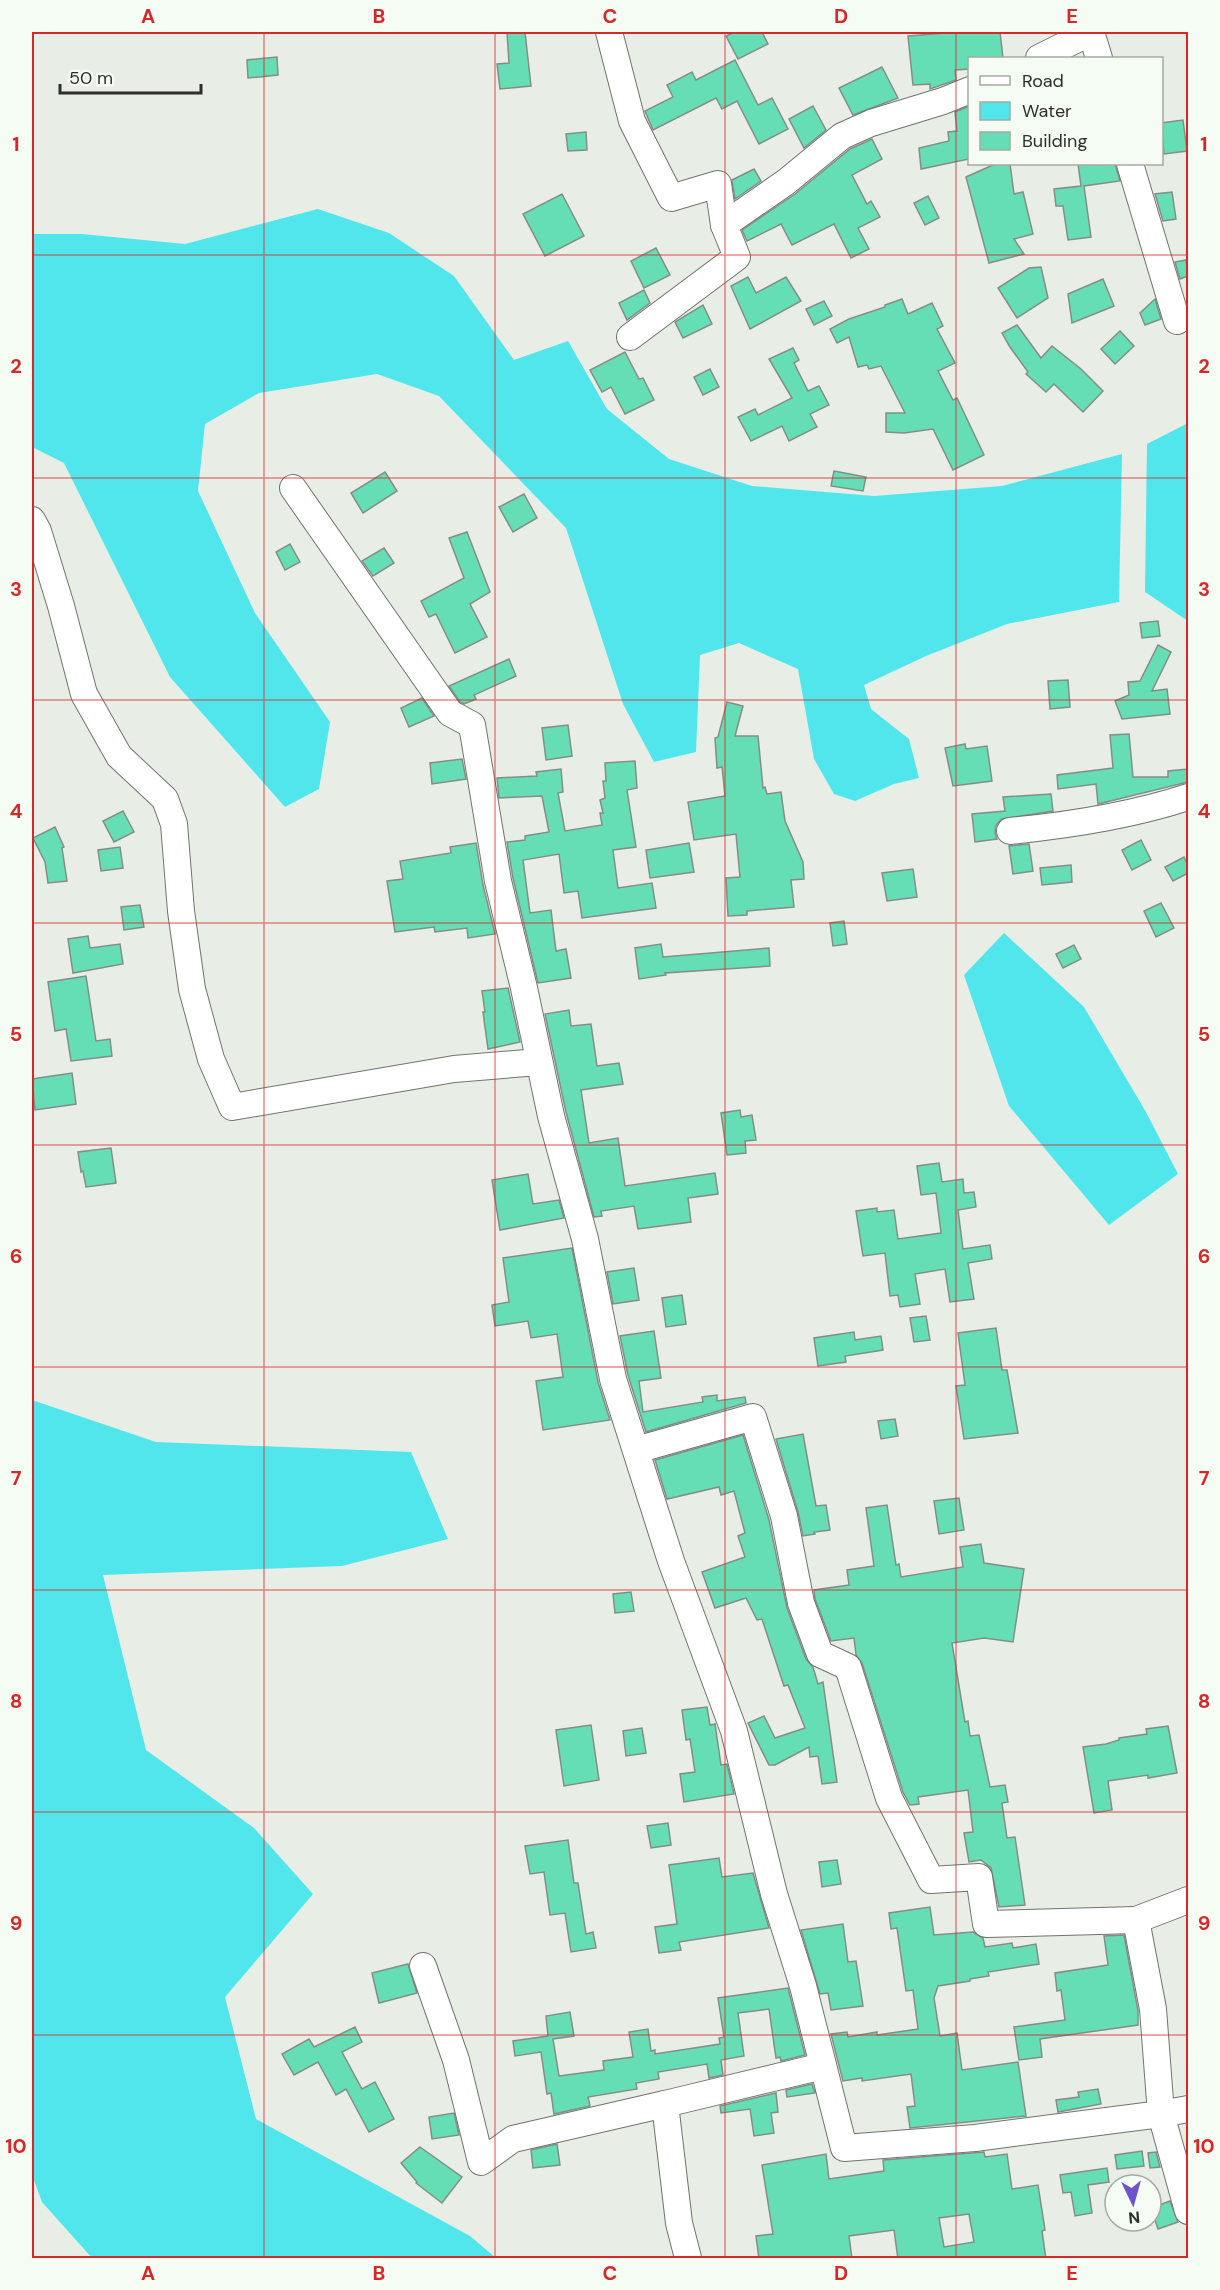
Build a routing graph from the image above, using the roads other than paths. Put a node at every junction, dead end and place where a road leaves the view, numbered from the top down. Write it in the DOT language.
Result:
graph roads {
  1 [pos="609,32"];
  2 [pos="1091,32"];
  3 [pos="1041,57"];
  4 [pos="1099,57"];
  5 [pos="968,90"];
  6 [pos="1130,165"];
  7 [pos="724,225"];
  8 [pos="1177,321"];
  9 [pos="630,337"];
  10 [pos="293,488"];
  11 [pos="32,520"];
  12 [pos="1188,798"];
  13 [pos="1010,831"];
  14 [pos="539,1062"];
  15 [pos="636,1450"];
  16 [pos="1188,1900"];
  17 [pos="1136,1920"];
  18 [pos="423,1966"];
  19 [pos="823,2066"];
  20 [pos="665,2104"];
  21 [pos="1188,2109"];
  22 [pos="1161,2114"];
  23 [pos="1188,2211"];
  24 [pos="688,2259"];
  1 -- 7 [label="street"];
  2 -- 3 [label="street"];
  2 -- 4 [label="street"];
  5 -- 7 [label="street"];
  6 -- 8 [label="street"];
  7 -- 9 [label="street"];
  10 -- 14 [label="street"];
  11 -- 14 [label="street"];
  12 -- 13 [label="street"];
  14 -- 15 [label="street"];
  15 -- 17 [label="street"];
  15 -- 19 [label="street"];
  16 -- 17 [label="street"];
  17 -- 22 [label="street"];
  18 -- 20 [label="street"];
  19 -- 20 [label="street"];
  19 -- 22 [label="street"];
  20 -- 24 [label="street"];
  21 -- 22 [label="street"];
  22 -- 23 [label="street"];
}
